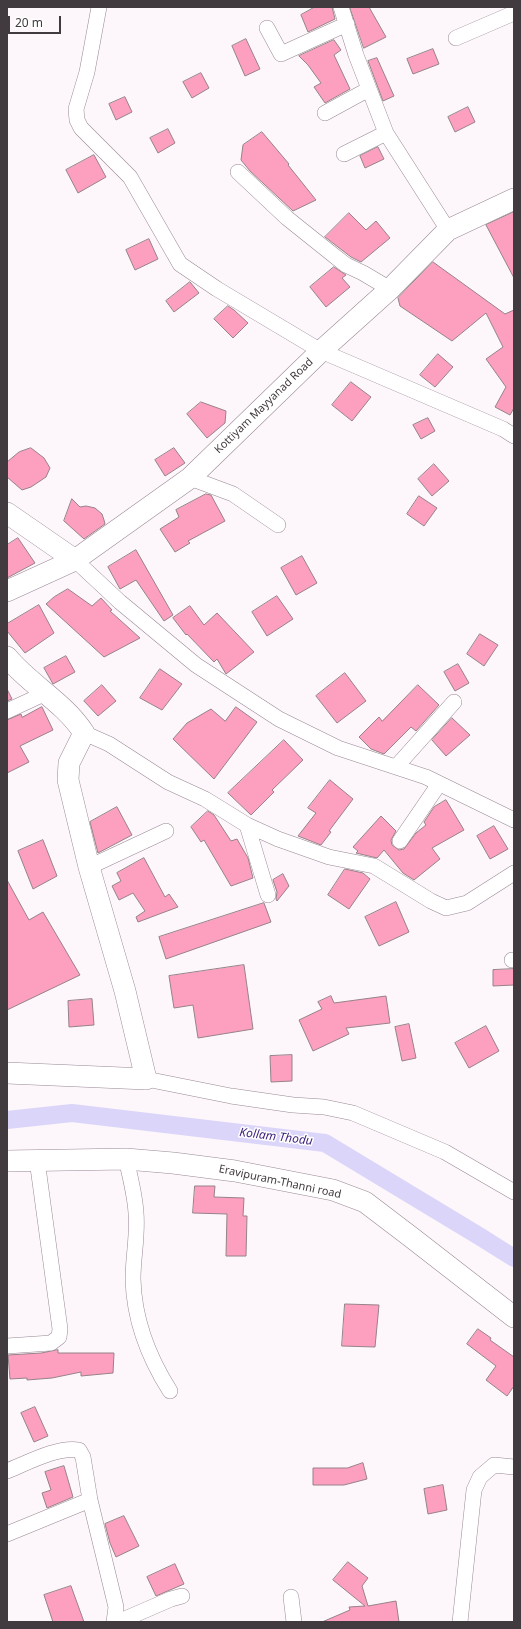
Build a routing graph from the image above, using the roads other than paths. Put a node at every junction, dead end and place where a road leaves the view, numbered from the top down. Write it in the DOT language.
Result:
graph roads {
  1 [pos="99,7"];
  2 [pos="341,7"];
  3 [pos="514,13"];
  4 [pos="347,24"];
  5 [pos="267,28"];
  6 [pos="456,38"];
  7 [pos="370,88"];
  8 [pos="325,113"];
  9 [pos="386,133"];
  10 [pos="344,154"];
  11 [pos="238,172"];
  12 [pos="514,199"];
  13 [pos="448,230"];
  14 [pos="390,289"];
  15 [pos="321,351"];
  16 [pos="514,436"];
  17 [pos="190,478"];
  18 [pos="7,513"];
  19 [pos="278,525"];
  20 [pos="75,560"];
  21 [pos="7,591"];
  22 [pos="7,657"];
  23 [pos="46,693"];
  24 [pos="454,702"];
  25 [pos="7,711"];
  26 [pos="84,733"];
  27 [pos="396,767"];
  28 [pos="439,784"];
  29 [pos="514,820"];
  30 [pos="247,825"];
  31 [pos="166,831"];
  32 [pos="400,841"];
  33 [pos="89,867"];
  34 [pos="514,874"];
  35 [pos="268,895"];
  36 [pos="7,1073"];
  37 [pos="146,1079"];
  38 [pos="126,1159"];
  39 [pos="37,1160"];
  40 [pos="7,1161"];
  41 [pos="514,1192"];
  42 [pos="514,1317"];
  43 [pos="7,1346"];
  44 [pos="170,1391"];
  45 [pos="514,1467"];
  46 [pos="7,1471"];
  47 [pos="90,1500"];
  48 [pos="7,1534"];
  49 [pos="182,1596"];
  50 [pos="291,1597"];
  51 [pos="114,1622"];
  52 [pos="118,1622"];
  53 [pos="294,1622"];
  54 [pos="460,1622"];
  1 -- 15 [label="street"];
  2 -- 4 [label="street"];
  3 -- 6 [label="street"];
  4 -- 5 [label="street"];
  4 -- 7 [label="street"];
  7 -- 8 [label="street"];
  7 -- 9 [label="street"];
  9 -- 10 [label="street"];
  9 -- 13 [label="street"];
  11 -- 14 [label="street"];
  12 -- 13 [label="street, Kottiyam Mayyanad Road"];
  13 -- 14 [label="street, Kottiyam Mayyanad Road"];
  14 -- 15 [label="street, Kottiyam Mayyanad Road"];
  15 -- 16 [label="street"];
  15 -- 17 [label="street, Kottiyam Mayyanad Road"];
  17 -- 19 [label="street"];
  17 -- 20 [label="street, Kottiyam Mayyanad Road"];
  18 -- 20 [label="street"];
  20 -- 21 [label="street, Kottiyam Mayyanad Road"];
  20 -- 27 [label="street"];
  22 -- 23 [label="street"];
  23 -- 25 [label="street"];
  23 -- 26 [label="street"];
  24 -- 27 [label="street"];
  26 -- 30 [label="street"];
  26 -- 33 [label="street"];
  27 -- 28 [label="street"];
  28 -- 29 [label="street"];
  28 -- 32 [label="street"];
  30 -- 34 [label="street"];
  30 -- 35 [label="street"];
  31 -- 33 [label="street"];
  33 -- 37 [label="street"];
  36 -- 37 [label="street"];
  37 -- 41 [label="street"];
  38 -- 39 [label="street, Eravipuram-Thanni road"];
  38 -- 42 [label="street, Eravipuram-Thanni road"];
  38 -- 44 [label="street"];
  39 -- 40 [label="street, Eravipuram-Thanni road"];
  39 -- 43 [label="street"];
  45 -- 54 [label="street"];
  46 -- 47 [label="street"];
  47 -- 48 [label="street"];
  47 -- 51 [label="street"];
  49 -- 52 [label="street"];
  50 -- 53 [label="street"];
}
